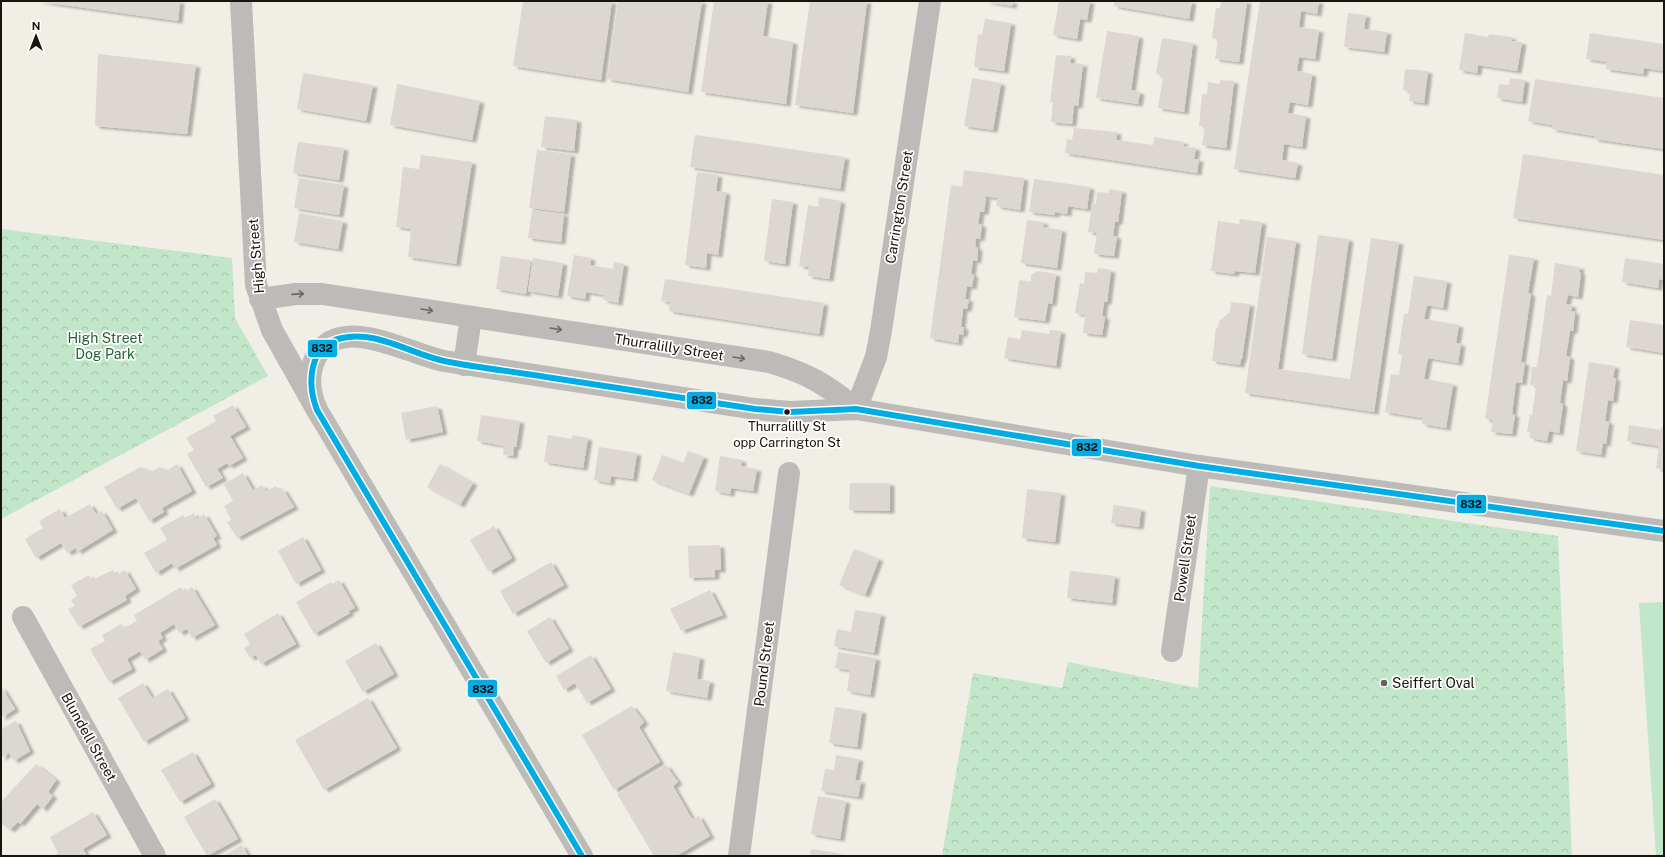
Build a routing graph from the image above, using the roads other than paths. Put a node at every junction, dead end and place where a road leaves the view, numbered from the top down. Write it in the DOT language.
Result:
graph roads {
  1 [pos="241,1"];
  2 [pos="930,1"];
  3 [pos="260,299"];
  4 [pos="471,316"];
  5 [pos="464,364"];
  6 [pos="856,409"];
  7 [pos="317,410"];
  8 [pos="1199,466"];
  9 [pos="789,473"];
  10 [pos="1664,532"];
  11 [pos="23,617"];
  12 [pos="1172,651"];
  13 [pos="155,856"];
  14 [pos="582,856"];
  15 [pos="739,856"];
  1 -- 3 [label="street, High Street"];
  2 -- 6 [label="street, Carrington Street"];
  3 -- 4 [label="street, Thurralilly Street, one-way"];
  3 -- 7 [label="street, High Street"];
  4 -- 5 [label="street"];
  4 -- 6 [label="street, Thurralilly Street, one-way"];
  5 -- 6 [label="street, Thurralilly Street"];
  5 -- 7 [label="street, Thurralilly Street"];
  6 -- 8 [label="street, Thurralilly Street"];
  7 -- 14 [label="street, High Street"];
  8 -- 10 [label="street, Thurralilly Street"];
  8 -- 12 [label="street, Powell Street"];
  9 -- 15 [label="street, Pound Street"];
  11 -- 13 [label="street, Blundell Street"];
}
